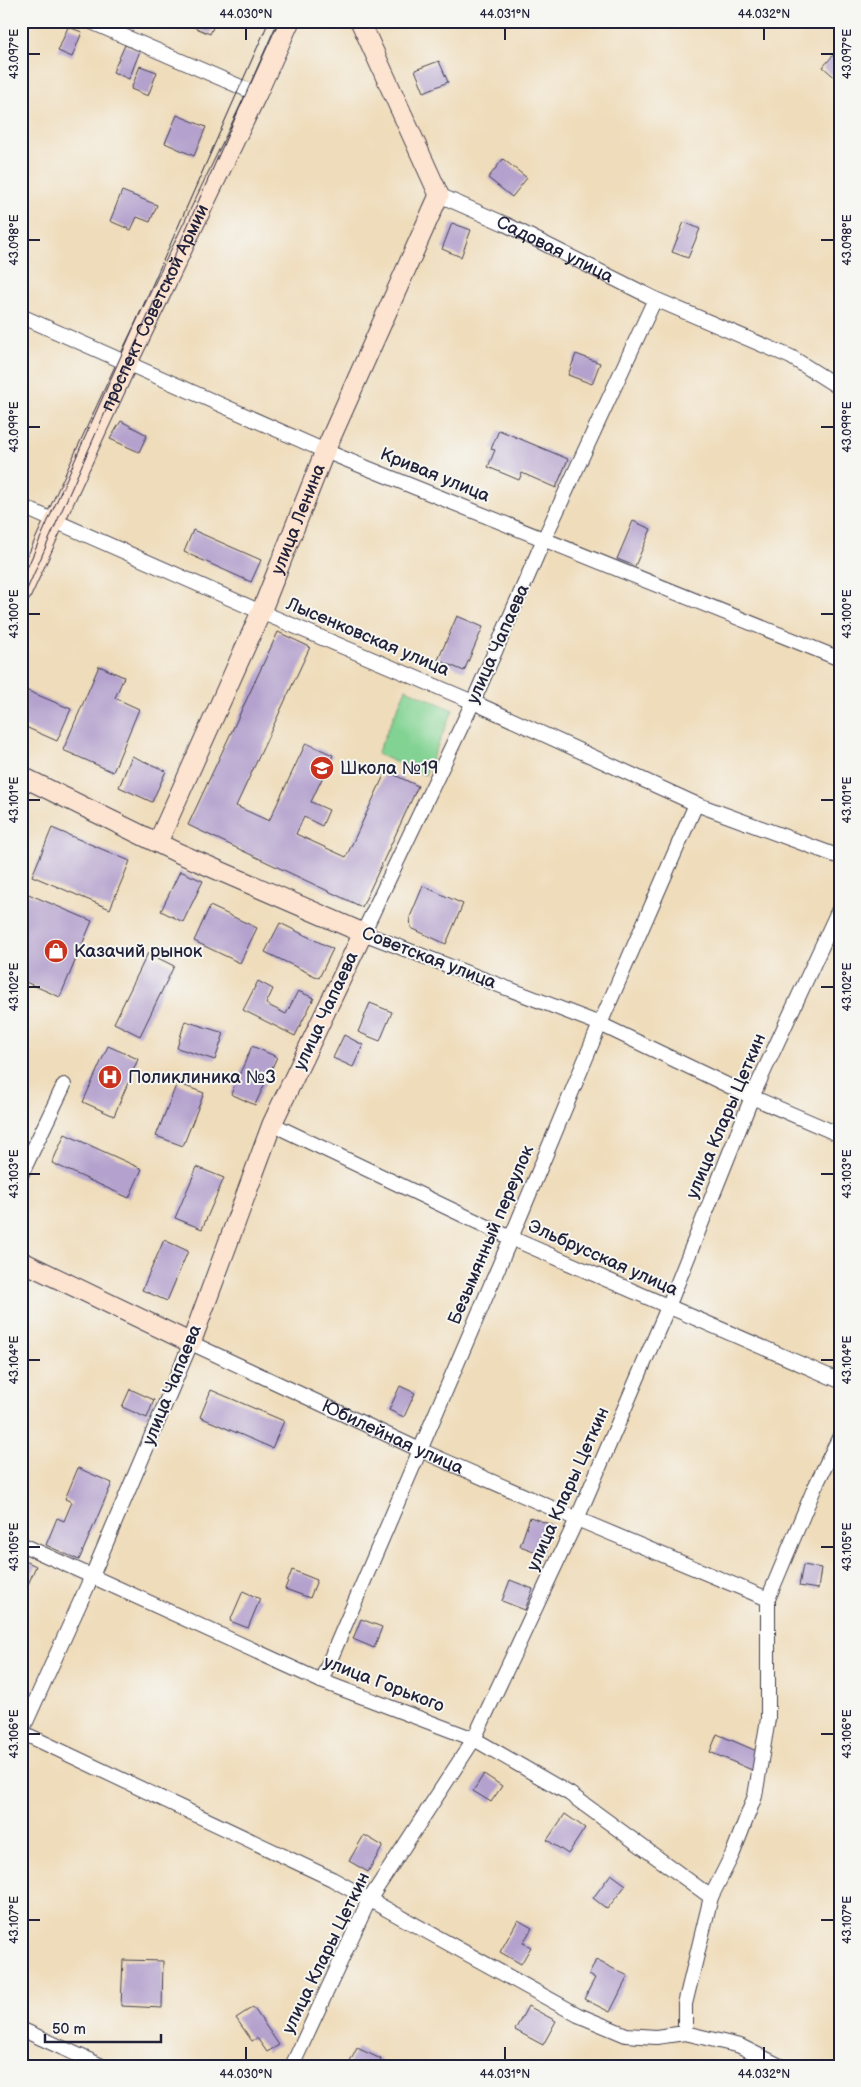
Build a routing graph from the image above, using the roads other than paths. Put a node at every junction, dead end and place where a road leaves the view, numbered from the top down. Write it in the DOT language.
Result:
graph roads {
  1 [pos="89,21"];
  2 [pos="290,21"];
  3 [pos="360,21"];
  4 [pos="257,94"];
  5 [pos="438,195"];
  6 [pos="655,299"];
  7 [pos="21,316"];
  8 [pos="127,364"];
  9 [pos="840,388"];
  10 [pos="325,451"];
  11 [pos="21,506"];
  12 [pos="54,521"];
  13 [pos="544,539"];
  14 [pos="21,594"];
  15 [pos="261,612"];
  16 [pos="840,659"];
  17 [pos="473,702"];
  18 [pos="21,776"];
  19 [pos="696,804"];
  20 [pos="158,842"];
  21 [pos="840,857"];
  22 [pos="840,907"];
  23 [pos="363,933"];
  24 [pos="600,1024"];
  25 [pos="64,1085"];
  26 [pos="752,1097"];
  27 [pos="272,1124"];
  28 [pos="840,1135"];
  29 [pos="21,1174"];
  30 [pos="511,1238"];
  31 [pos="21,1260"];
  32 [pos="668,1307"];
  33 [pos="191,1343"];
  34 [pos="840,1381"];
  35 [pos="840,1436"];
  36 [pos="420,1450"];
  37 [pos="577,1519"];
  38 [pos="21,1544"];
  39 [pos="92,1576"];
  40 [pos="768,1599"];
  41 [pos="320,1680"];
  42 [pos="21,1732"];
  43 [pos="474,1739"];
  44 [pos="711,1897"];
  45 [pos="369,1900"];
  46 [pos="21,2029"];
  47 [pos="685,2033"];
  48 [pos="102,2066"];
  49 [pos="292,2066"];
  50 [pos="780,2066"];
  1 -- 4 [label="street"];
  2 -- 4 [label="main road, проспект Советской Армии"];
  3 -- 5 [label="main road"];
  4 -- 8 [label="main road, проспект Советской Армии"];
  5 -- 6 [label="street, Садовая улица"];
  5 -- 10 [label="main road, улица Ленина"];
  6 -- 9 [label="street, Садовая улица"];
  6 -- 13 [label="street, улица Чапаева"];
  7 -- 8 [label="street, Кривая улица"];
  8 -- 10 [label="street, Кривая улица"];
  8 -- 12 [label="main road, проспект Советской Армии"];
  10 -- 13 [label="street, Кривая улица"];
  10 -- 15 [label="main road, улица Ленина"];
  11 -- 12 [label="street, Лысенковская улица"];
  12 -- 14 [label="main road, проспект Советской Армии"];
  12 -- 15 [label="street, Лысенковская улица"];
  13 -- 16 [label="street, Кривая улица"];
  13 -- 17 [label="street, улица Чапаева"];
  15 -- 17 [label="street, Лысенковская улица"];
  15 -- 20 [label="main road, улица Ленина"];
  17 -- 19 [label="street, Лысенковская улица"];
  17 -- 23 [label="street, улица Чапаева"];
  18 -- 20 [label="main road, Советская улица"];
  19 -- 21 [label="street, Лысенковская улица"];
  19 -- 24 [label="street, Безымянный переулок"];
  20 -- 23 [label="main road, Советская улица"];
  22 -- 26 [label="street, улица Клары Цеткин"];
  23 -- 24 [label="street, Советская улица"];
  23 -- 27 [label="main road, улица Чапаева"];
  24 -- 26 [label="street, Советская улица"];
  24 -- 30 [label="street, Безымянный переулок"];
  25 -- 29 [label="street"];
  26 -- 28 [label="street, Советская улица"];
  26 -- 32 [label="street, улица Клары Цеткин"];
  27 -- 30 [label="street, Эльбрусская улица"];
  27 -- 33 [label="main road, улица Чапаева"];
  30 -- 32 [label="street, Эльбрусская улица"];
  30 -- 36 [label="street, Безымянный переулок"];
  31 -- 33 [label="main road, Юбилейная улица"];
  32 -- 34 [label="street, Эльбрусская улица"];
  32 -- 37 [label="street, улица Клары Цеткин"];
  33 -- 36 [label="street, Юбилейная улица"];
  33 -- 39 [label="street, улица Чапаева"];
  35 -- 40 [label="street"];
  36 -- 37 [label="street, Юбилейная улица"];
  36 -- 41 [label="street, Безымянный переулок"];
  37 -- 40 [label="street, Юбилейная улица"];
  37 -- 43 [label="street, улица Клары Цеткин"];
  38 -- 39 [label="street, улица Горького"];
  39 -- 41 [label="street, улица Горького"];
  39 -- 42 [label="street, улица Чапаева"];
  40 -- 44 [label="street"];
  41 -- 43 [label="street, улица Горького"];
  42 -- 45 [label="street"];
  43 -- 44 [label="street, улица Горького"];
  43 -- 45 [label="street, улица Клары Цеткин"];
  44 -- 47 [label="street"];
  45 -- 47 [label="street"];
  45 -- 49 [label="street, улица Клары Цеткин"];
  46 -- 48 [label="street"];
  47 -- 50 [label="street"];
}
